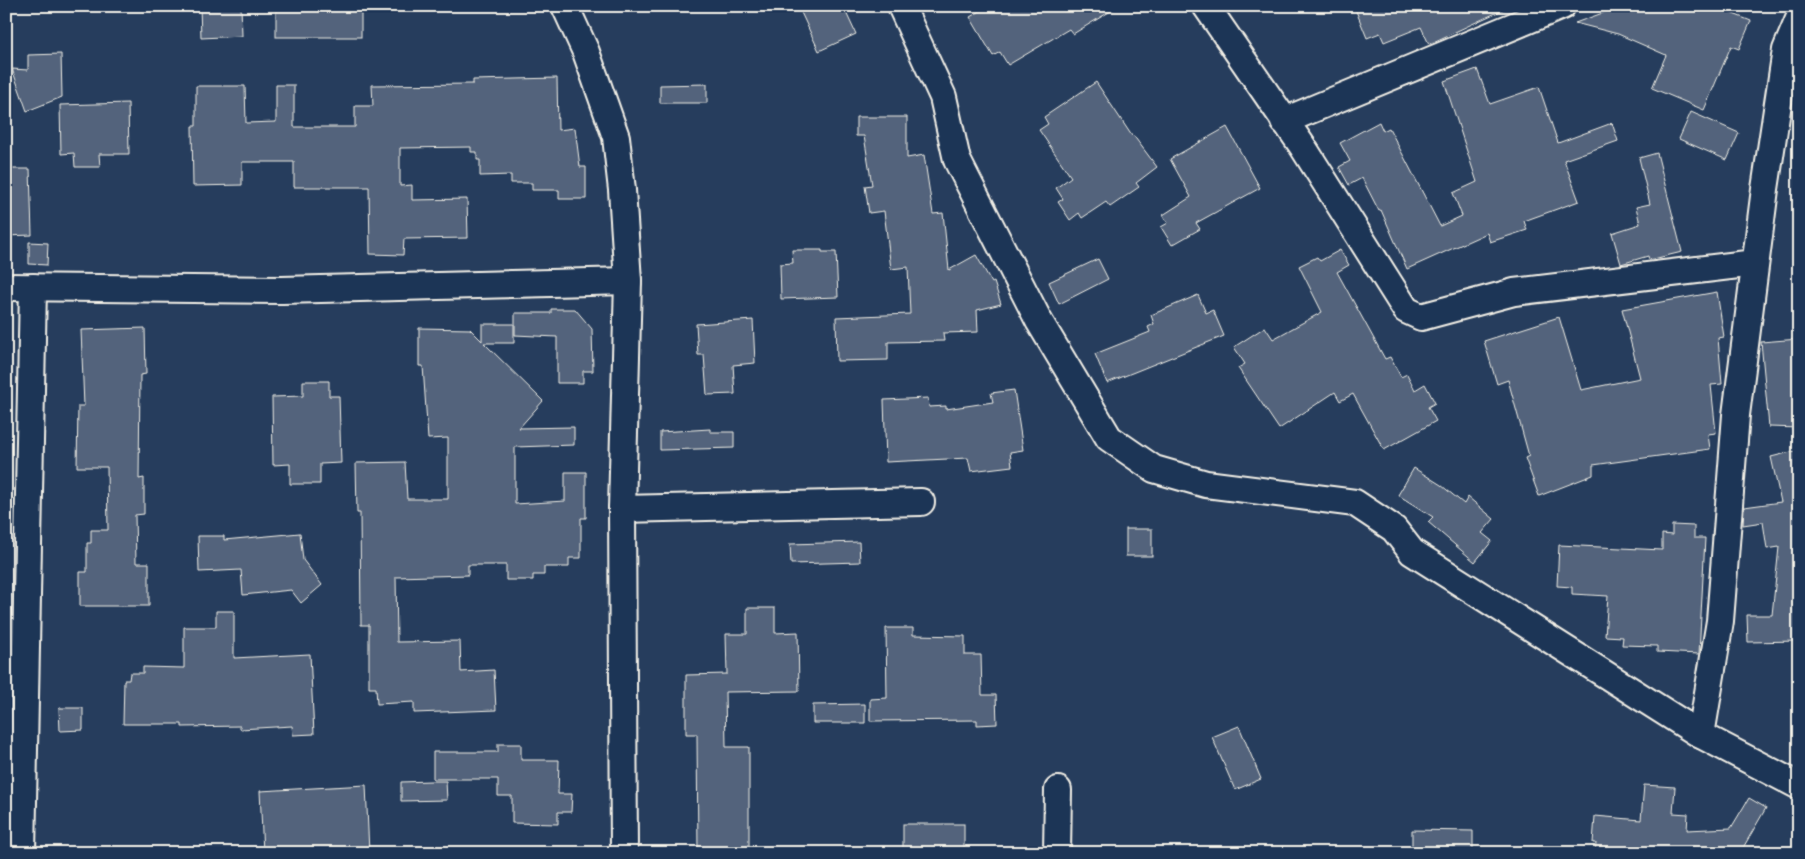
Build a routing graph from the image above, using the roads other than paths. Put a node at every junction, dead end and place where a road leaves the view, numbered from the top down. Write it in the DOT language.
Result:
graph roads {
  1 [pos="566,6"];
  2 [pos="902,6"];
  3 [pos="1206,6"];
  4 [pos="1562,6"];
  5 [pos="1799,19"];
  6 [pos="1284,121"];
  7 [pos="1755,262"];
  8 [pos="628,281"];
  9 [pos="6,287"];
  10 [pos="33,287"];
  11 [pos="921,502"];
  12 [pos="622,509"];
  13 [pos="1701,735"];
  14 [pos="1799,786"];
  15 [pos="1058,790"];
  16 [pos="22,853"];
  17 [pos="624,853"];
  18 [pos="1057,853"];
  1 -- 8 [label="street"];
  2 -- 13 [label="street"];
  3 -- 6 [label="street"];
  4 -- 6 [label="street"];
  5 -- 7 [label="street"];
  6 -- 7 [label="street"];
  7 -- 13 [label="street"];
  8 -- 10 [label="street"];
  8 -- 12 [label="street"];
  9 -- 10 [label="street"];
  10 -- 16 [label="street"];
  11 -- 12 [label="street"];
  12 -- 17 [label="street"];
  13 -- 14 [label="street"];
  15 -- 18 [label="street"];
}
